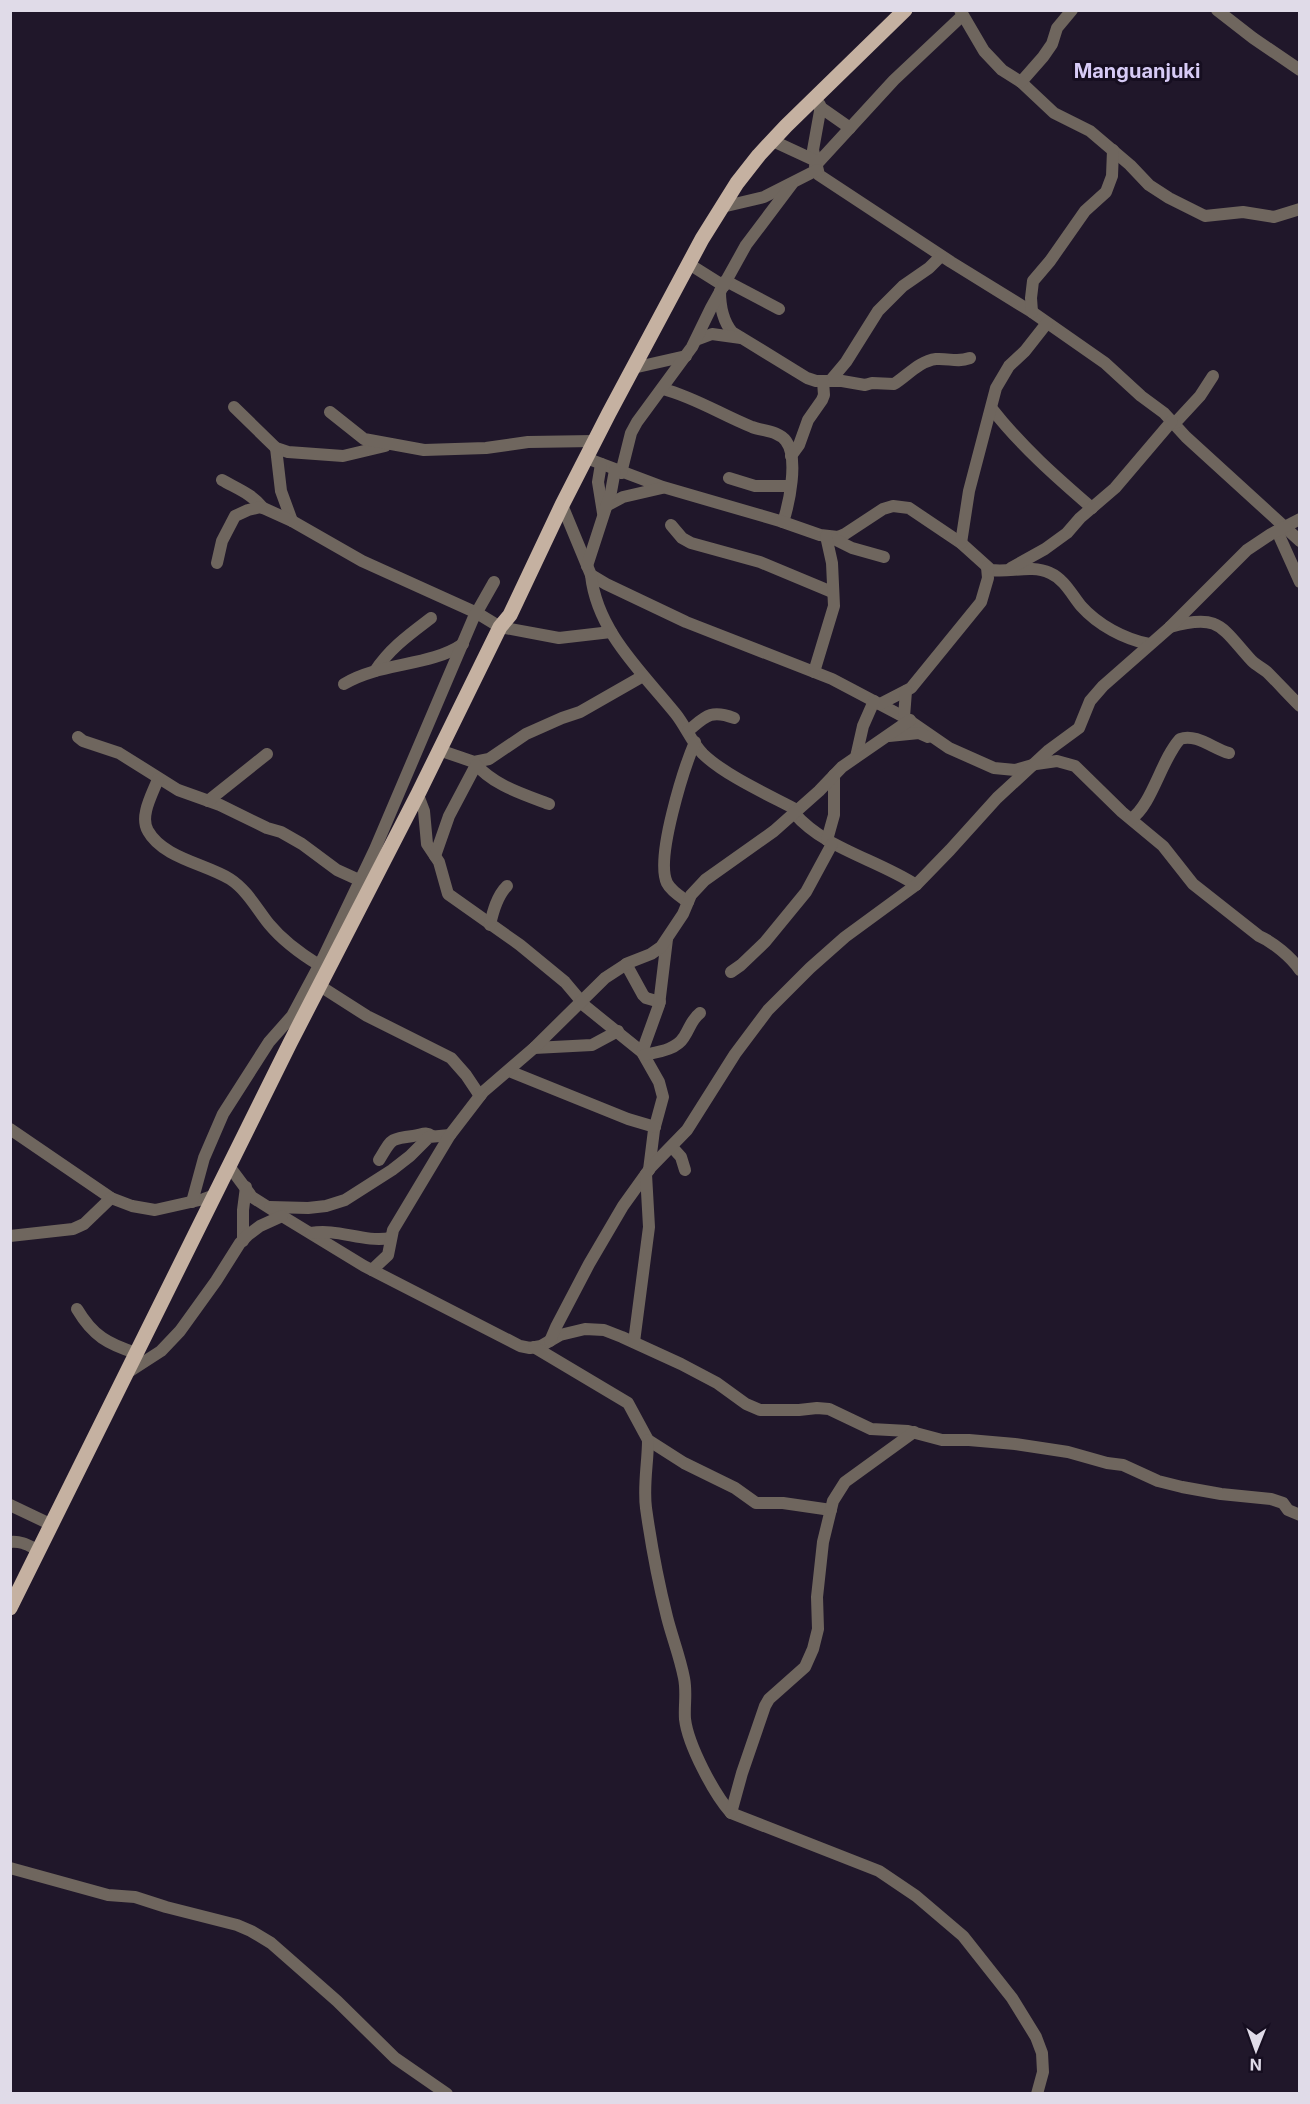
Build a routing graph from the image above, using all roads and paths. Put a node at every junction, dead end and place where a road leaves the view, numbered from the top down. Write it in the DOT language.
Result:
graph roads {
  1 [pos="905,10"];
  2 [pos="1072,10"];
  3 [pos="1217,10"];
  4 [pos="960,12"];
  5 [pos="1299,70"];
  6 [pos="1021,82"];
  7 [pos="817,102"];
  8 [pos="850,128"];
  9 [pos="773,141"];
  10 [pos="1113,150"];
  11 [pos="815,165"];
  12 [pos="792,184"];
  13 [pos="722,207"];
  14 [pos="1299,209"];
  15 [pos="941,256"];
  16 [pos="689,264"];
  17 [pos="724,286"];
  18 [pos="778,309"];
  19 [pos="1032,312"];
  20 [pos="1047,323"];
  21 [pos="742,339"];
  22 [pos="696,340"];
  23 [pos="686,356"];
  24 [pos="970,358"];
  25 [pos="633,368"];
  26 [pos="1212,376"];
  27 [pos="826,381"];
  28 [pos="663,389"];
  29 [pos="234,407"];
  30 [pos="992,409"];
  31 [pos="330,412"];
  32 [pos="1173,422"];
  33 [pos="594,441"];
  34 [pos="389,445"];
  35 [pos="276,448"];
  36 [pos="791,456"];
  37 [pos="586,458"];
  38 [pos="601,464"];
  39 [pos="618,471"];
  40 [pos="729,478"];
  41 [pos="222,480"];
  42 [pos="790,486"];
  43 [pos="663,487"];
  44 [pos="562,505"];
  45 [pos="263,508"];
  46 [pos="1092,508"];
  47 [pos="605,511"];
  48 [pos="1299,519"];
  49 [pos="292,521"];
  50 [pos="783,522"];
  51 [pos="671,525"];
  52 [pos="1282,529"];
  53 [pos="828,536"];
  54 [pos="1299,541"];
  55 [pos="961,543"];
  56 [pos="884,557"];
  57 [pos="217,563"];
  58 [pos="987,567"];
  59 [pos="1009,569"];
  60 [pos="589,570"];
  61 [pos="494,582"];
  62 [pos="1299,582"];
  63 [pos="832,592"];
  64 [pos="477,613"];
  65 [pos="431,618"];
  66 [pos="500,627"];
  67 [pos="1169,628"];
  68 [pos="610,632"];
  69 [pos="463,644"];
  70 [pos="1149,644"];
  71 [pos="431,657"];
  72 [pos="375,671"];
  73 [pos="814,672"];
  74 [pos="449,676"];
  75 [pos="643,676"];
  76 [pos="344,684"];
  77 [pos="906,691"];
  78 [pos="877,702"];
  79 [pos="1299,706"];
  80 [pos="734,718"];
  81 [pos="907,718"];
  82 [pos="688,731"];
  83 [pos="78,737"];
  84 [pos="886,737"];
  85 [pos="937,741"];
  86 [pos="695,742"];
  87 [pos="439,750"];
  88 [pos="1229,753"];
  89 [pos="267,754"];
  90 [pos="855,757"];
  91 [pos="475,764"];
  92 [pos="1036,764"];
  93 [pos="834,775"];
  94 [pos="158,779"];
  95 [pos="418,795"];
  96 [pos="208,801"];
  97 [pos="549,804"];
  98 [pos="795,812"];
  99 [pos="1131,819"];
  100 [pos="830,842"];
  101 [pos="435,856"];
  102 [pos="359,880"];
  103 [pos="916,885"];
  104 [pos="507,886"];
  105 [pos="688,902"];
  106 [pos="490,925"];
  107 [pos="667,938"];
  108 [pos="627,964"];
  109 [pos="319,965"];
  110 [pos="1299,970"];
  111 [pos="730,972"];
  112 [pos="321,986"];
  113 [pos="581,1002"];
  114 [pos="660,1002"];
  115 [pos="700,1013"];
  116 [pos="618,1031"];
  117 [pos="534,1048"];
  118 [pos="643,1053"];
  119 [pos="509,1071"];
  120 [pos="480,1096"];
  121 [pos="655,1127"];
  122 [pos="10,1129"];
  123 [pos="450,1135"];
  124 [pos="432,1136"];
  125 [pos="672,1147"];
  126 [pos="379,1160"];
  127 [pos="229,1166"];
  128 [pos="685,1170"];
  129 [pos="647,1172"];
  130 [pos="246,1187"];
  131 [pos="215,1195"];
  132 [pos="111,1198"];
  133 [pos="192,1202"];
  134 [pos="268,1207"];
  135 [pos="282,1216"];
  136 [pos="311,1233"];
  137 [pos="10,1236"];
  138 [pos="392,1239"];
  139 [pos="243,1240"];
  140 [pos="372,1270"];
  141 [pos="77,1309"];
  142 [pos="550,1341"];
  143 [pos="634,1342"];
  144 [pos="534,1347"];
  145 [pos="136,1353"];
  146 [pos="127,1373"];
  147 [pos="914,1432"];
  148 [pos="648,1440"];
  149 [pos="10,1505"];
  150 [pos="831,1510"];
  151 [pos="1299,1515"];
  152 [pos="52,1525"];
  153 [pos="10,1542"];
  154 [pos="36,1555"];
  155 [pos="10,1608"];
  156 [pos="731,1813"];
  157 [pos="10,1868"];
  158 [pos="447,2094"];
  159 [pos="1037,2094"];
  1 -- 7 [label="main road"];
  2 -- 6 [label="street"];
  3 -- 5 [label="street"];
  4 -- 6 [label="street"];
  4 -- 8 [label="street"];
  6 -- 10 [label="street"];
  7 -- 8 [label="street"];
  7 -- 9 [label="main road"];
  7 -- 11 [label="street"];
  8 -- 11 [label="street"];
  9 -- 11 [label="street"];
  9 -- 13 [label="main road"];
  10 -- 14 [label="street"];
  10 -- 19 [label="street"];
  11 -- 12 [label="street"];
  11 -- 15 [label="street"];
  12 -- 13 [label="street"];
  12 -- 17 [label="street"];
  13 -- 16 [label="main road"];
  15 -- 19 [label="street"];
  15 -- 27 [label="street"];
  16 -- 17 [label="street"];
  16 -- 25 [label="main road"];
  17 -- 18 [label="street"];
  17 -- 21 [label="street"];
  17 -- 22 [label="street"];
  19 -- 20 [label="street"];
  20 -- 30 [label="street"];
  20 -- 32 [label="street"];
  21 -- 22 [label="street"];
  21 -- 27 [label="street"];
  22 -- 23 [label="street"];
  23 -- 25 [label="street"];
  23 -- 28 [label="street"];
  24 -- 27 [label="street"];
  25 -- 33 [label="main road"];
  26 -- 32 [label="street"];
  27 -- 36 [label="street"];
  28 -- 36 [label="street"];
  28 -- 39 [label="street"];
  29 -- 35 [label="street"];
  30 -- 46 [label="street"];
  30 -- 55 [label="street"];
  31 -- 34 [label="street"];
  32 -- 46 [label="street"];
  32 -- 52 [label="street"];
  33 -- 34 [label="street"];
  33 -- 37 [label="main road"];
  34 -- 35 [label="street"];
  35 -- 49 [label="street"];
  36 -- 42 [label="street"];
  37 -- 38 [label="street"];
  37 -- 44 [label="main road"];
  38 -- 39 [label="street"];
  38 -- 47 [label="street"];
  39 -- 43 [label="street"];
  39 -- 47 [label="street"];
  40 -- 42 [label="street"];
  41 -- 45 [label="street"];
  42 -- 50 [label="street"];
  43 -- 47 [label="street"];
  43 -- 50 [label="street"];
  44 -- 60 [label="street"];
  44 -- 66 [label="main road"];
  45 -- 49 [label="street"];
  45 -- 57 [label="street"];
  46 -- 59 [label="street"];
  47 -- 60 [label="street"];
  48 -- 52 [label="street"];
  49 -- 64 [label="street"];
  50 -- 53 [label="street"];
  51 -- 63 [label="street"];
  52 -- 54 [label="street"];
  52 -- 62 [label="street"];
  52 -- 67 [label="street"];
  53 -- 55 [label="street"];
  53 -- 56 [label="street"];
  53 -- 63 [label="street"];
  55 -- 58 [label="street"];
  58 -- 59 [label="street"];
  58 -- 77 [label="street"];
  59 -- 70 [label="street"];
  60 -- 68 [label="street"];
  60 -- 73 [label="street"];
  61 -- 64 [label="street"];
  63 -- 73 [label="street"];
  64 -- 66 [label="street"];
  64 -- 69 [label="street"];
  65 -- 72 [label="street"];
  66 -- 68 [label="street"];
  66 -- 87 [label="main road"];
  67 -- 70 [label="street"];
  67 -- 79 [label="street"];
  68 -- 75 [label="street"];
  69 -- 71 [label="street"];
  69 -- 74 [label="street"];
  70 -- 92 [label="street"];
  71 -- 72 [label="street"];
  71 -- 74 [label="street"];
  72 -- 76 [label="street"];
  73 -- 78 [label="street"];
  74 -- 102 [label="street"];
  75 -- 82 [label="street"];
  75 -- 91 [label="street"];
  77 -- 78 [label="street"];
  77 -- 81 [label="street"];
  78 -- 81 [label="street"];
  78 -- 90 [label="street"];
  80 -- 82 [label="street"];
  81 -- 84 [label="street"];
  81 -- 85 [label="street"];
  82 -- 86 [label="street"];
  83 -- 94 [label="street"];
  84 -- 85 [label="street"];
  84 -- 90 [label="street"];
  85 -- 92 [label="street"];
  86 -- 98 [label="street"];
  86 -- 105 [label="street"];
  87 -- 91 [label="street"];
  87 -- 95 [label="main road"];
  88 -- 99 [label="street"];
  89 -- 96 [label="street"];
  90 -- 93 [label="street"];
  91 -- 97 [label="street"];
  91 -- 101 [label="street"];
  92 -- 99 [label="street"];
  92 -- 103 [label="street"];
  93 -- 98 [label="street"];
  93 -- 100 [label="street"];
  94 -- 96 [label="street"];
  94 -- 109 [label="street"];
  95 -- 101 [label="street"];
  95 -- 112 [label="main road"];
  96 -- 102 [label="street"];
  98 -- 100 [label="street"];
  98 -- 105 [label="street"];
  99 -- 110 [label="street"];
  100 -- 103 [label="street"];
  100 -- 111 [label="street"];
  101 -- 106 [label="street"];
  102 -- 109 [label="street"];
  103 -- 125 [label="street"];
  104 -- 106 [label="street"];
  105 -- 107 [label="street"];
  106 -- 113 [label="street"];
  107 -- 108 [label="street"];
  107 -- 114 [label="street"];
  108 -- 113 [label="street"];
  108 -- 114 [label="street"];
  109 -- 133 [label="street"];
  112 -- 120 [label="street"];
  112 -- 127 [label="main road"];
  113 -- 116 [label="street"];
  113 -- 117 [label="street"];
  114 -- 118 [label="street"];
  115 -- 118 [label="street"];
  116 -- 117 [label="street"];
  116 -- 118 [label="street"];
  117 -- 119 [label="street"];
  118 -- 121 [label="street"];
  119 -- 120 [label="street"];
  119 -- 121 [label="street"];
  120 -- 123 [label="street"];
  121 -- 129 [label="street"];
  122 -- 132 [label="street"];
  123 -- 124 [label="street"];
  123 -- 138 [label="street"];
  124 -- 126 [label="street"];
  124 -- 134 [label="street"];
  125 -- 128 [label="street"];
  125 -- 129 [label="street"];
  127 -- 130 [label="street"];
  127 -- 131 [label="main road"];
  129 -- 142 [label="street"];
  129 -- 143 [label="street"];
  130 -- 134 [label="street"];
  130 -- 139 [label="street"];
  131 -- 133 [label="street"];
  131 -- 145 [label="main road"];
  132 -- 133 [label="street"];
  132 -- 137 [label="street"];
  134 -- 135 [label="street"];
  135 -- 136 [label="street"];
  135 -- 139 [label="street"];
  136 -- 138 [label="street"];
  136 -- 140 [label="street"];
  138 -- 140 [label="street"];
  139 -- 146 [label="street"];
  140 -- 144 [label="street"];
  141 -- 145 [label="street"];
  142 -- 143 [label="street"];
  142 -- 144 [label="street"];
  143 -- 147 [label="street"];
  144 -- 148 [label="street"];
  145 -- 146 [label="main road"];
  146 -- 152 [label="main road"];
  147 -- 150 [label="street"];
  147 -- 151 [label="street"];
  148 -- 150 [label="street"];
  148 -- 156 [label="street"];
  149 -- 152 [label="street"];
  150 -- 156 [label="street"];
  152 -- 154 [label="main road"];
  153 -- 154 [label="street"];
  154 -- 155 [label="main road"];
  156 -- 159 [label="street"];
  157 -- 158 [label="street"];
}
